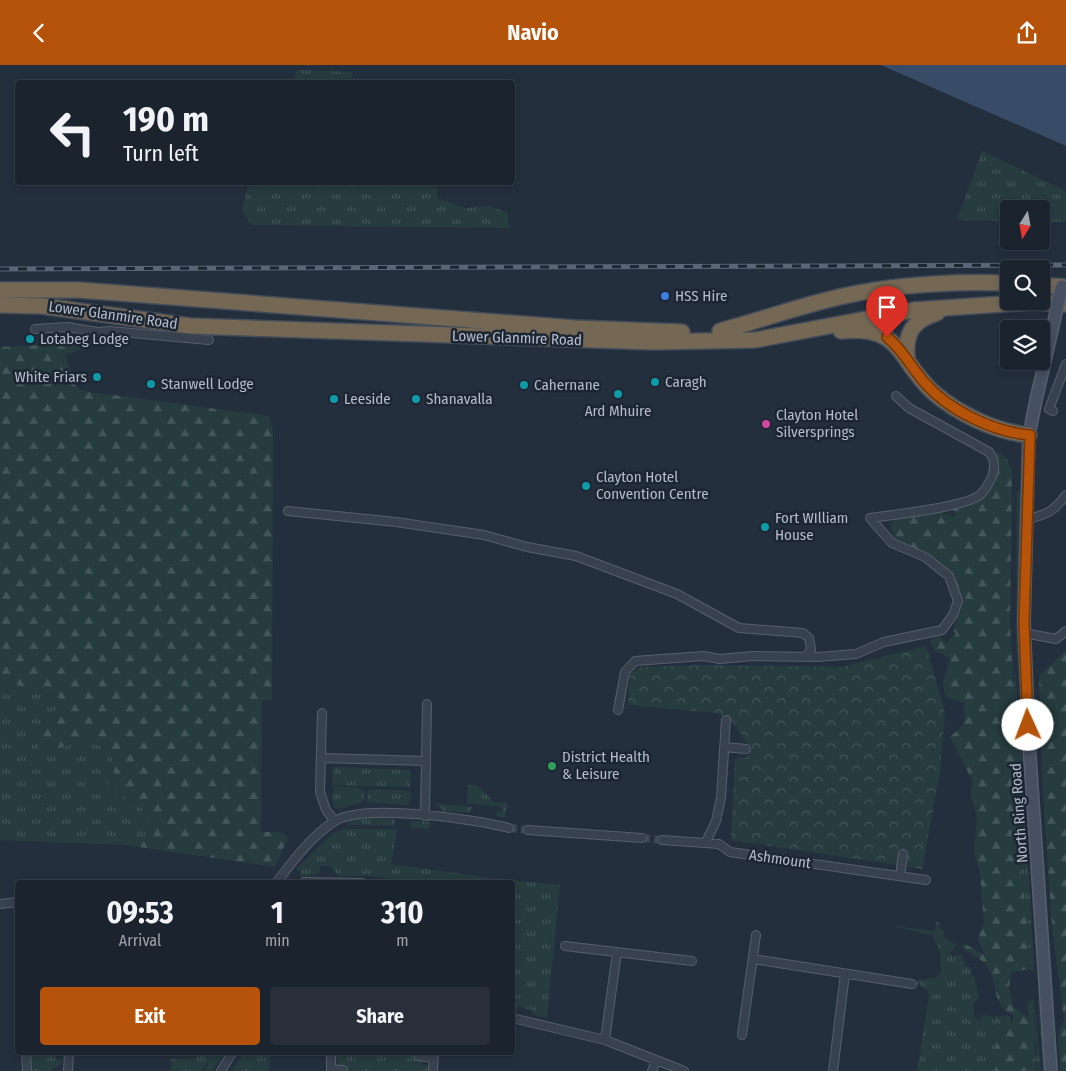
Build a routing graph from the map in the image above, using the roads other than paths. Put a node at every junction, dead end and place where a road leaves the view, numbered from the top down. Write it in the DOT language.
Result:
graph roads {
  1 [pos="1000,283"];
  2 [pos="1050,286"];
  3 [pos="1064,287"];
  4 [pos="0,290"];
  5 [pos="1000,299"];
  6 [pos="1050,303"];
  7 [pos="1000,304"];
  8 [pos="1066,304"];
  9 [pos="0,305"];
  10 [pos="956,307"];
  11 [pos="108,316"];
  12 [pos="35,329"];
  13 [pos="110,331"];
  14 [pos="720,331"];
  15 [pos="208,340"];
  16 [pos="756,340"];
  17 [pos="906,357"];
  18 [pos="1066,364"];
  19 [pos="896,396"];
  20 [pos="1053,411"];
  21 [pos="1030,435"];
  22 [pos="1066,495"];
  23 [pos="288,511"];
  24 [pos="1028,519"];
  25 [pos="1066,631"];
  26 [pos="1024,633"];
  27 [pos="807,657"];
  28 [pos="427,704"];
  29 [pos="618,710"];
  30 [pos="322,713"];
  31 [pos="726,720"];
  32 [pos="724,747"];
  33 [pos="746,749"];
  34 [pos="322,758"];
  35 [pos="426,761"];
  36 [pos="425,816"];
  37 [pos="335,821"];
  38 [pos="509,828"];
  39 [pos="528,830"];
  40 [pos="642,838"];
  41 [pos="662,840"];
  42 [pos="706,843"];
  43 [pos="903,854"];
  44 [pos="327,871"];
  45 [pos="900,876"];
  46 [pos="926,879"];
  47 [pos="278,880"];
  48 [pos="327,880"];
  49 [pos="15,902"];
  50 [pos="0,904"];
  51 [pos="756,935"];
  52 [pos="565,946"];
  53 [pos="617,952"];
  54 [pos="753,959"];
  55 [pos="692,961"];
  56 [pos="846,974"];
  57 [pos="912,984"];
  58 [pos="746,1001"];
  59 [pos="755,1002"];
  60 [pos="515,1019"];
  61 [pos="742,1035"];
  62 [pos="605,1040"];
  63 [pos="26,1055"];
  64 [pos="69,1055"];
  65 [pos="231,1055"];
  66 [pos="434,1055"];
  67 [pos="331,1056"];
  68 [pos="418,1056"];
  69 [pos="656,1061"];
  70 [pos="331,1070"];
  71 [pos="343,1070"];
  72 [pos="27,1071"];
  73 [pos="68,1071"];
  74 [pos="222,1071"];
  75 [pos="433,1071"];
  76 [pos="652,1071"];
  77 [pos="684,1071"];
  78 [pos="833,1071"];
  79 [pos="1051,1071"];
  1 -- 14 [label="highway"];
  2 -- 3 [label="highway"];
  3 -- 21 [label="main road, North Ring Road, bridge"];
  4 -- 14 [label="highway, Lower Glanmire Road"];
  5 -- 14 [label="highway, Lower Glanmire Road"];
  6 -- 8 [label="highway, Lower Glanmire Road"];
  7 -- 10 [label="highway, Lower Glanmire Road"];
  9 -- 11 [label="highway, Lower Glanmire Road"];
  10 -- 16 [label="highway, Lower Glanmire Road"];
  10 -- 17 [label="highway"];
  11 -- 13 [label="street"];
  11 -- 16 [label="highway, Lower Glanmire Road"];
  12 -- 13 [label="street"];
  13 -- 15 [label="street"];
  16 -- 17 [label="highway"];
  17 -- 21 [label="highway"];
  18 -- 20 [label="street"];
  19 -- 27 [label="street"];
  21 -- 24 [label="main road, North Ring Road"];
  22 -- 24 [label="street"];
  23 -- 27 [label="street"];
  24 -- 26 [label="main road, North Ring Road"];
  25 -- 26 [label="street"];
  26 -- 79 [label="main road, North Ring Road"];
  27 -- 29 [label="street"];
  28 -- 35 [label="street"];
  30 -- 34 [label="street"];
  31 -- 32 [label="street"];
  32 -- 33 [label="street"];
  32 -- 42 [label="street"];
  34 -- 35 [label="street"];
  34 -- 37 [label="street"];
  35 -- 36 [label="street"];
  36 -- 37 [label="street"];
  36 -- 38 [label="street"];
  37 -- 47 [label="street"];
  39 -- 40 [label="street"];
  41 -- 42 [label="street, Ashmount"];
  42 -- 45 [label="street, Ashmount"];
  43 -- 45 [label="street"];
  44 -- 48 [label="street"];
  45 -- 46 [label="street, Ashmount"];
  49 -- 50 [label="street"];
  51 -- 54 [label="street"];
  52 -- 53 [label="street"];
  53 -- 55 [label="street"];
  53 -- 62 [label="street"];
  54 -- 56 [label="street"];
  54 -- 58 [label="street"];
  56 -- 57 [label="street"];
  56 -- 78 [label="street"];
  58 -- 59 [label="street"];
  58 -- 61 [label="street"];
  60 -- 62 [label="street"];
  62 -- 69 [label="street"];
  63 -- 72 [label="street"];
  64 -- 73 [label="street"];
  65 -- 74 [label="street"];
  66 -- 68 [label="street"];
  66 -- 75 [label="street"];
  67 -- 70 [label="street"];
  69 -- 76 [label="street"];
  69 -- 77 [label="street"];
  70 -- 71 [label="street"];
}
